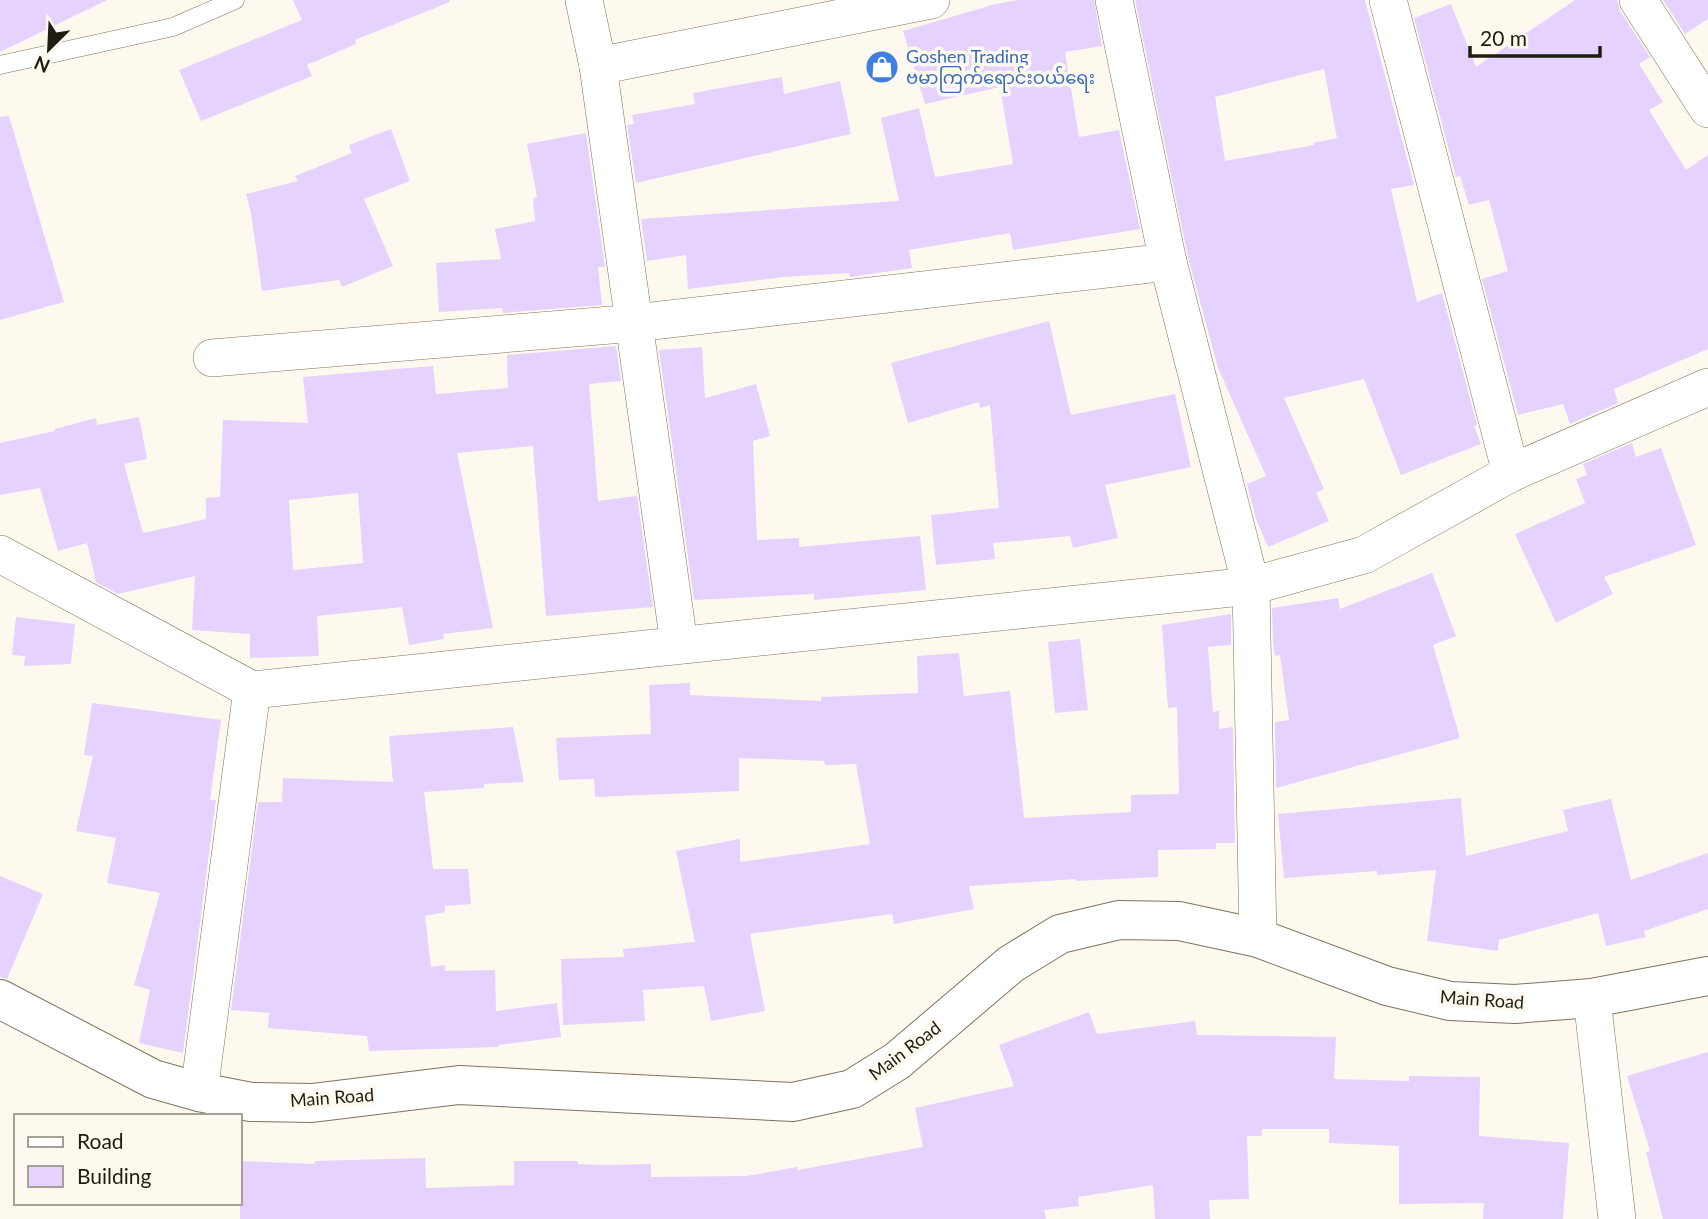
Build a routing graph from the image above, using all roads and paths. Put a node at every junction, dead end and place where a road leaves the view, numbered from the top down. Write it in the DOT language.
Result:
graph roads {
  1 [pos="235,0"];
  2 [pos="584,0"];
  3 [pos="930,0"];
  4 [pos="1114,0"];
  5 [pos="1388,0"];
  6 [pos="1638,0"];
  7 [pos="0,65"];
  8 [pos="598,66"];
  9 [pos="1708,109"];
  10 [pos="1168,262"];
  11 [pos="635,323"];
  12 [pos="212,358"];
  13 [pos="1708,387"];
  14 [pos="1511,473"];
  15 [pos="0,554"];
  16 [pos="1251,586"];
  17 [pos="679,644"];
  18 [pos="252,691"];
  19 [pos="1258,938"];
  20 [pos="1708,976"];
  21 [pos="1592,998"];
  22 [pos="0,999"];
  23 [pos="199,1092"];
  24 [pos="1617,1219"];
  1 -- 7 [label="lane"];
  2 -- 8 [label="street"];
  3 -- 8 [label="street"];
  4 -- 10 [label="street"];
  5 -- 14 [label="street"];
  6 -- 9 [label="street"];
  8 -- 11 [label="street"];
  10 -- 11 [label="street"];
  10 -- 16 [label="street"];
  11 -- 12 [label="street"];
  11 -- 17 [label="street"];
  13 -- 14 [label="street"];
  14 -- 16 [label="street"];
  15 -- 18 [label="street"];
  16 -- 17 [label="street"];
  16 -- 19 [label="street"];
  17 -- 18 [label="street"];
  18 -- 23 [label="street"];
  19 -- 21 [label="main road, Main Road"];
  19 -- 23 [label="main road, Main Road"];
  20 -- 21 [label="main road, Main Road"];
  21 -- 24 [label="street"];
  22 -- 23 [label="main road, Main Road"];
}
